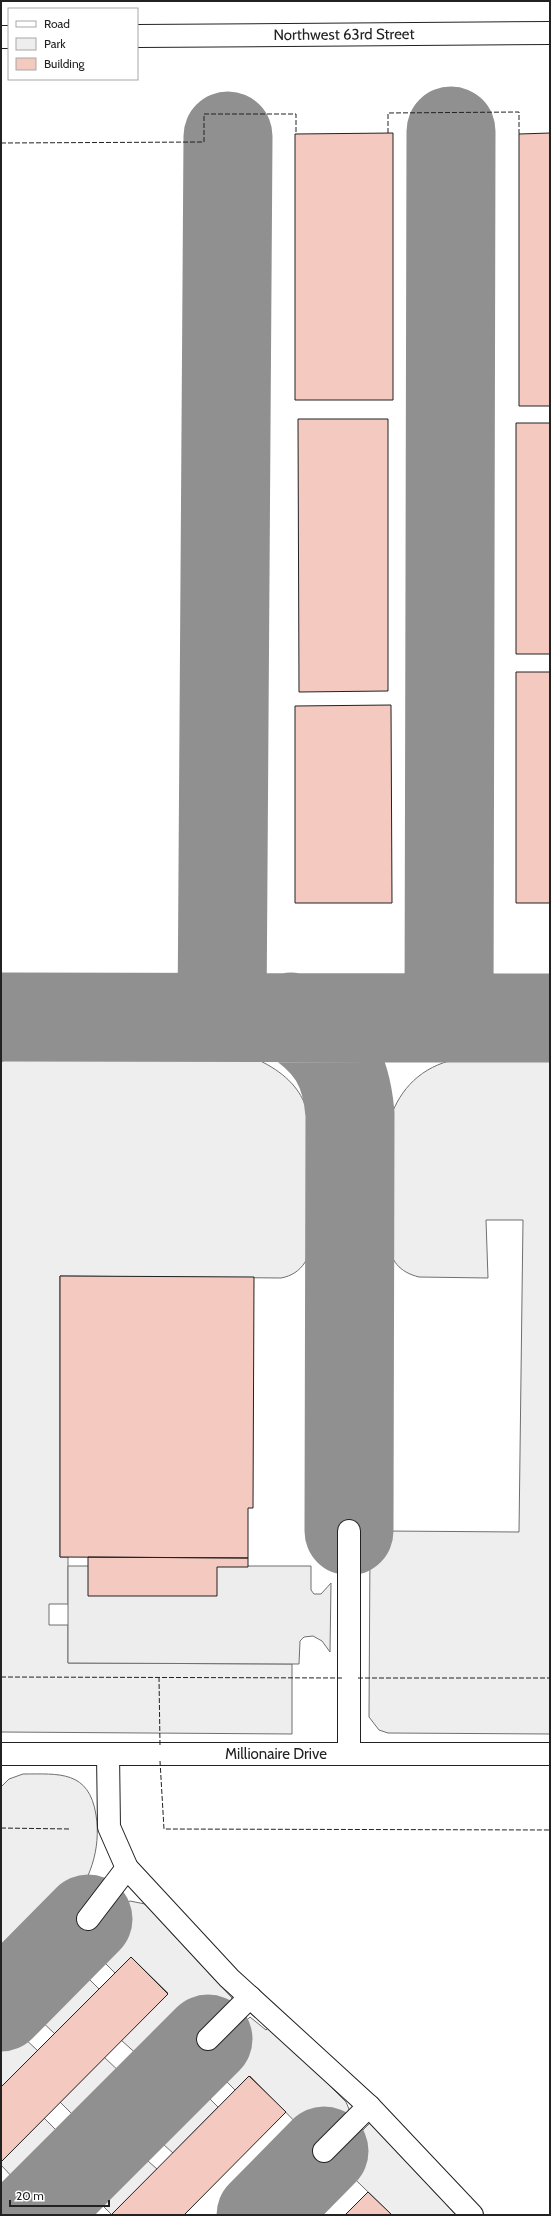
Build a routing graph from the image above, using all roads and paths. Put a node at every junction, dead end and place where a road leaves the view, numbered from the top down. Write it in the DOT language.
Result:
graph roads {
  1 [pos="550,34"];
  2 [pos="138,36"];
  3 [pos="348,1531"];
  4 [pos="1,1754"];
  5 [pos="108,1754"];
  6 [pos="349,1754"];
  7 [pos="550,1754"];
  8 [pos="127,1868"];
  9 [pos="88,1919"];
  10 [pos="250,1997"];
  11 [pos="208,2038"];
  12 [pos="369,2106"];
  13 [pos="324,2151"];
  14 [pos="472,2215"];
  1 -- 2 [label="street, Northwest 63rd Street"];
  3 -- 6 [label="street"];
  4 -- 5 [label="street, Millionaire Drive"];
  5 -- 6 [label="street, Millionaire Drive"];
  5 -- 8 [label="street"];
  6 -- 7 [label="street, Millionaire Drive"];
  8 -- 9 [label="street"];
  8 -- 10 [label="street"];
  10 -- 11 [label="street"];
  10 -- 12 [label="street"];
  12 -- 13 [label="street"];
  12 -- 14 [label="street"];
}
